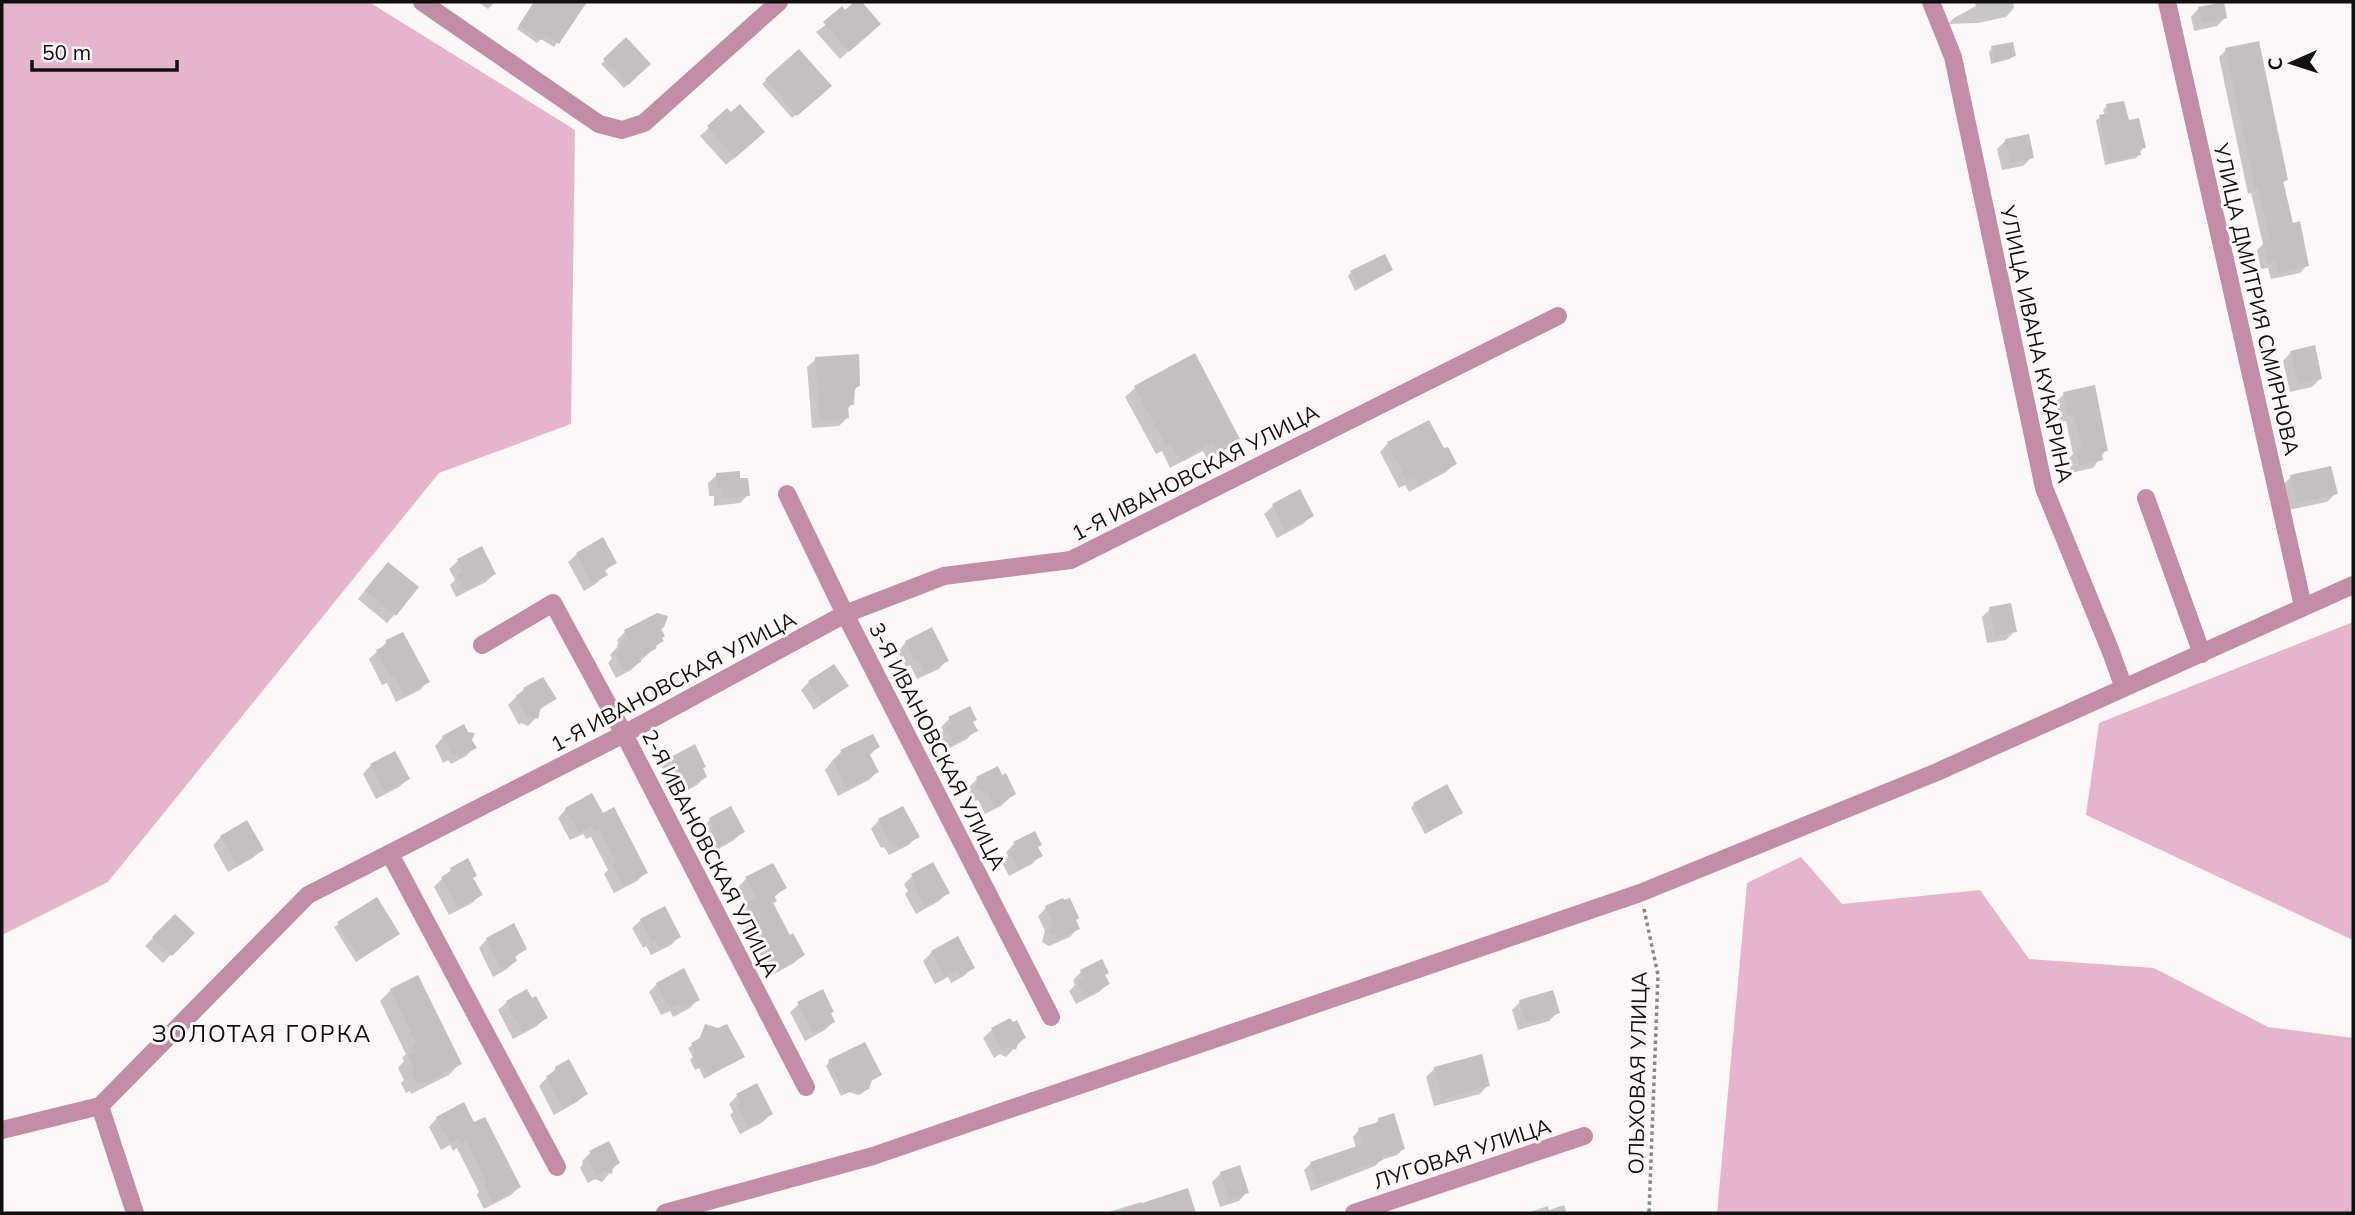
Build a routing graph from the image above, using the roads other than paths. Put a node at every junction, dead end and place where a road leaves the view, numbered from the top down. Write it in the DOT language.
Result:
graph roads {
  1 [pos="422,2"];
  2 [pos="779,2"];
  3 [pos="1931,2"];
  4 [pos="2167,2"];
  5 [pos="1558,316"];
  6 [pos="787,494"];
  7 [pos="2146,498"];
  8 [pos="2353,585"];
  9 [pos="2303,606"];
  10 [pos="845,614"];
  11 [pos="482,645"];
  12 [pos="2202,654"];
  13 [pos="2124,688"];
  14 [pos="624,734"];
  15 [pos="390,854"];
  16 [pos="1051,1017"];
  17 [pos="806,1087"];
  18 [pos="100,1105"];
  19 [pos="2,1130"];
  20 [pos="1584,1136"];
  21 [pos="557,1167"];
  22 [pos="135,1213"];
  23 [pos="665,1213"];
  24 [pos="1354,1213"];
  1 -- 2 [label="street"];
  3 -- 13 [label="street, УЛИЦА ИВАНА КУКАРИНА"];
  4 -- 9 [label="street, УЛИЦА ДМИТРИЯ СМИРНОВА"];
  5 -- 10 [label="street, 1-Я ИВАНОВСКАЯ УЛИЦА"];
  6 -- 10 [label="street, 3-Я ИВАНОВСКАЯ УЛИЦА"];
  7 -- 12 [label="street"];
  8 -- 9 [label="street"];
  9 -- 12 [label="street"];
  10 -- 14 [label="street, 1-Я ИВАНОВСКАЯ УЛИЦА"];
  10 -- 16 [label="street, 3-Я ИВАНОВСКАЯ УЛИЦА"];
  11 -- 14 [label="street, 2-Я ИВАНОВСКАЯ УЛИЦА"];
  12 -- 13 [label="street"];
  13 -- 23 [label="street"];
  14 -- 15 [label="street, 1-Я ИВАНОВСКАЯ УЛИЦА"];
  14 -- 17 [label="street, 2-Я ИВАНОВСКАЯ УЛИЦА"];
  15 -- 18 [label="street, 1-Я ИВАНОВСКАЯ УЛИЦА"];
  15 -- 21 [label="street"];
  18 -- 19 [label="street"];
  18 -- 22 [label="street"];
  20 -- 24 [label="street, ЛУГОВАЯ УЛИЦА"];
}
